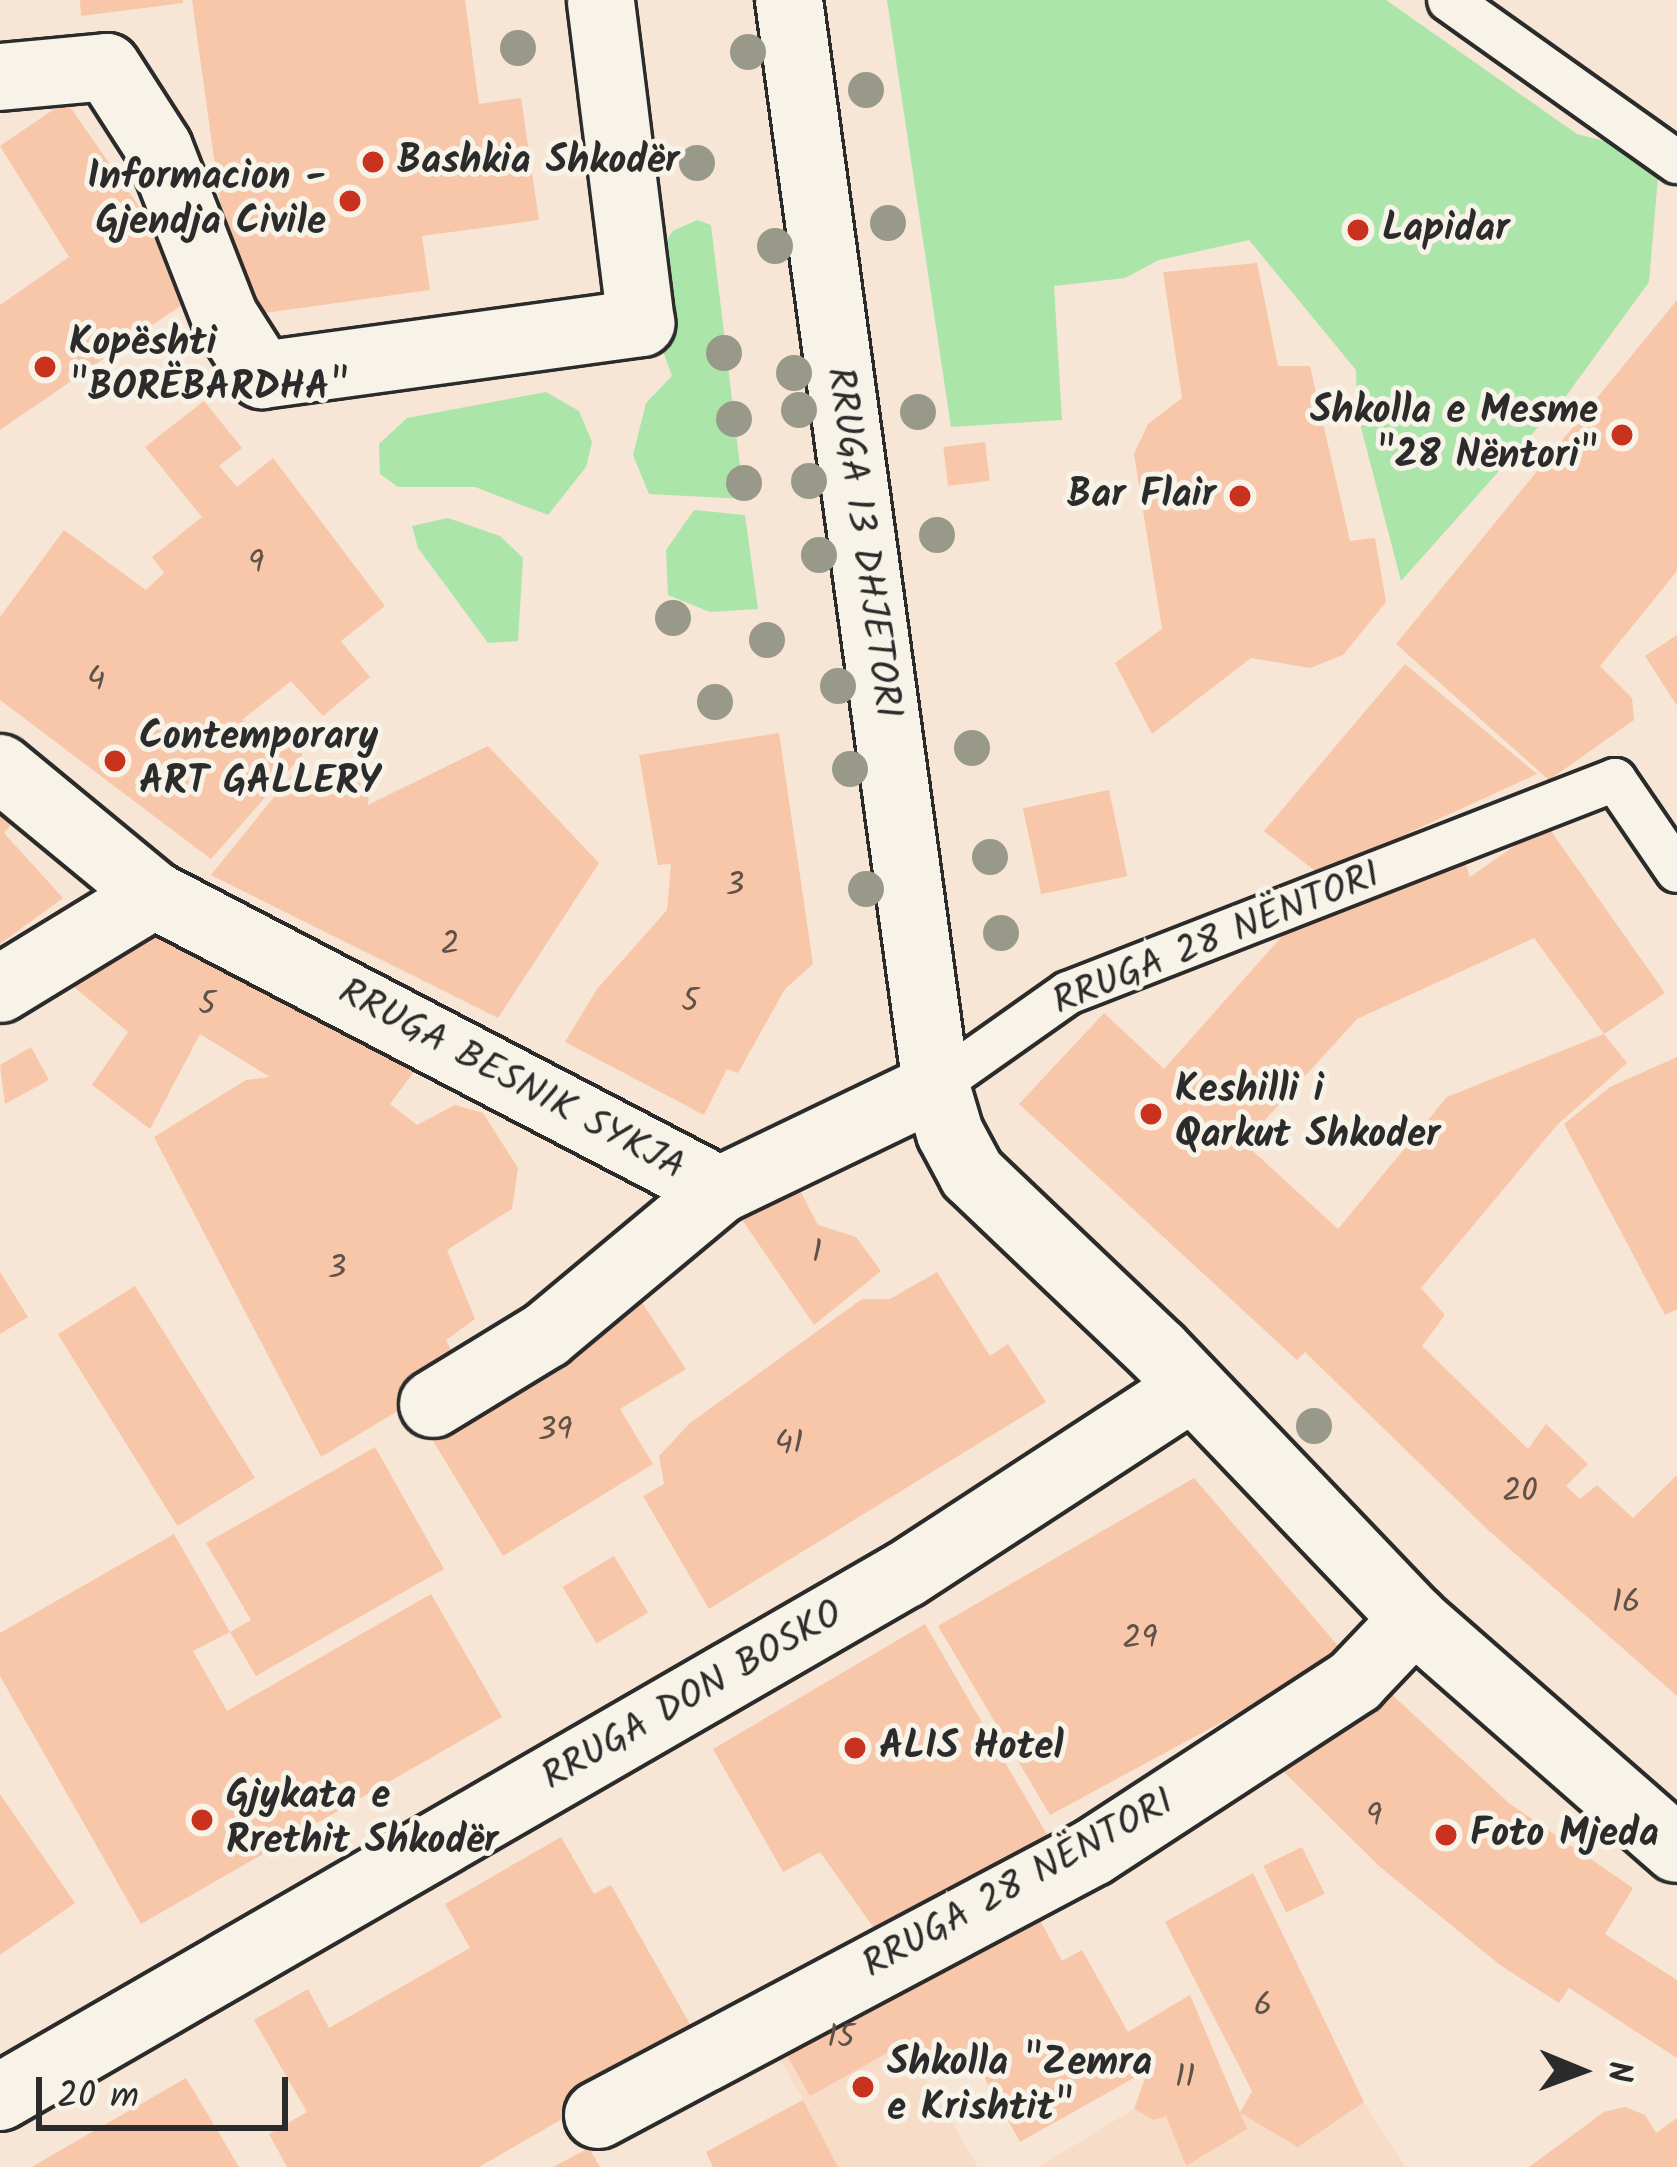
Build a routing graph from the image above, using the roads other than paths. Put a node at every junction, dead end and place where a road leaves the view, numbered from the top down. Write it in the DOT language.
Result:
graph roads {
  1 [pos="601,0"];
  2 [pos="789,0"];
  3 [pos="1449,0"];
  4 [pos="0,77"];
  5 [pos="1677,162"];
  6 [pos="0,768"];
  7 [pos="1677,871"];
  8 [pos="154,895"];
  9 [pos="0,989"];
  10 [pos="936,1086"];
  11 [pos="719,1190"];
  12 [pos="1188,1390"];
  13 [pos="433,1404"];
  14 [pos="1414,1619"];
  15 [pos="1677,1849"];
  16 [pos="0,2096"];
  17 [pos="598,2114"];
  1 -- 4 [label="street"];
  2 -- 10 [label="street, RRUGA 13 DHJETORI"];
  3 -- 5 [label="lane"];
  6 -- 8 [label="street, RRUGA BESNIK SYKJA"];
  7 -- 10 [label="lane, RRUGA 28 NËNTORI"];
  8 -- 9 [label="street"];
  8 -- 11 [label="street, RRUGA BESNIK SYKJA"];
  10 -- 11 [label="street, RRUGA BESNIK SYKJA"];
  10 -- 12 [label="street"];
  11 -- 13 [label="street"];
  12 -- 14 [label="street"];
  12 -- 16 [label="street, RRUGA DON BOSKO"];
  14 -- 15 [label="street"];
  14 -- 17 [label="street, RRUGA 28 NËNTORI"];
}
